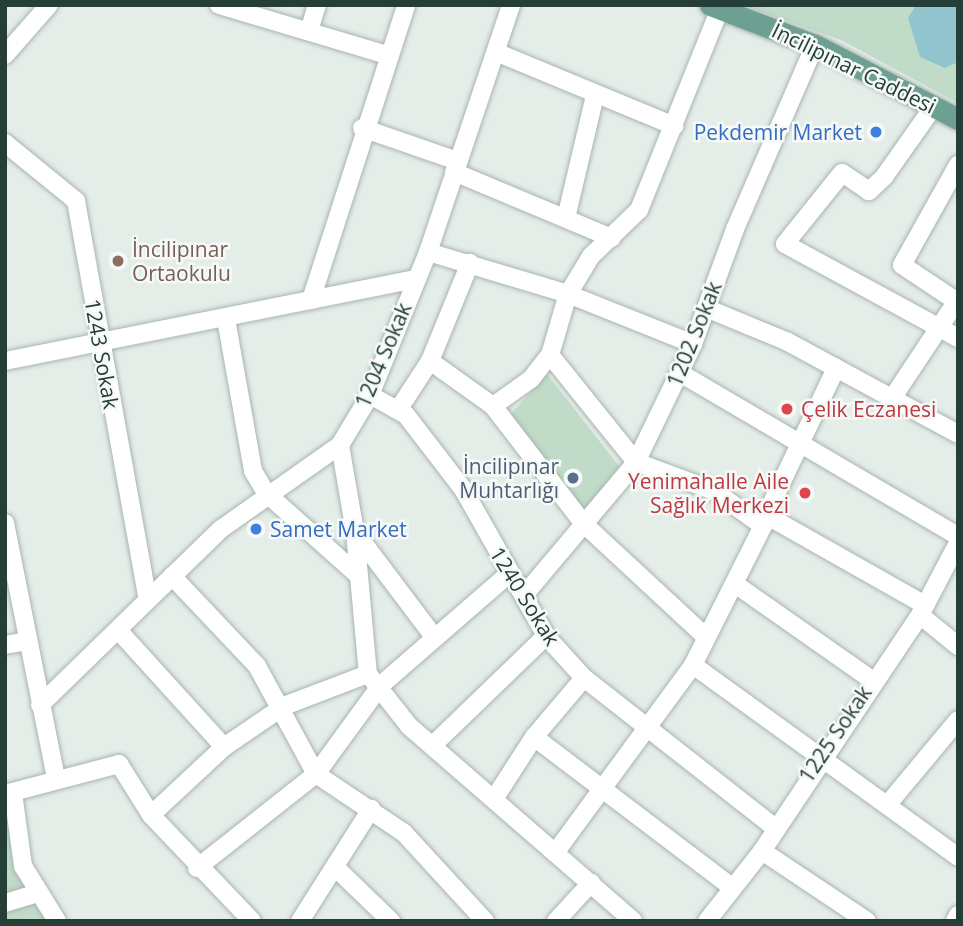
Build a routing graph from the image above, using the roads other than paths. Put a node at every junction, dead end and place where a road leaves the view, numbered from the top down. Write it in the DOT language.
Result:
graph roads {
  1 [pos="49,5"];
  2 [pos="219,5"];
  3 [pos="317,5"];
  4 [pos="406,5"];
  5 [pos="511,5"];
  6 [pos="715,7"];
  7 [pos="309,31"];
  8 [pos="815,45"];
  9 [pos="498,53"];
  10 [pos="5,55"];
  11 [pos="387,55"];
  12 [pos="595,95"];
  13 [pos="934,106"];
  14 [pos="958,119"];
  15 [pos="674,126"];
  16 [pos="362,128"];
  17 [pos="5,143"];
  18 [pos="958,165"];
  19 [pos="456,167"];
  20 [pos="566,218"];
  21 [pos="612,238"];
  22 [pos="428,252"];
  23 [pos="470,263"];
  24 [pos="415,279"];
  25 [pos="568,294"];
  26 [pos="311,300"];
  27 [pos="957,300"];
  28 [pos="706,308"];
  29 [pos="226,319"];
  30 [pos="939,324"];
  31 [pos="958,338"];
  32 [pos="99,343"];
  33 [pos="693,344"];
  34 [pos="550,355"];
  35 [pos="5,360"];
  36 [pos="430,361"];
  37 [pos="836,368"];
  38 [pos="680,373"];
  39 [pos="370,396"];
  40 [pos="894,397"];
  41 [pos="492,405"];
  42 [pos="398,410"];
  43 [pos="958,434"];
  44 [pos="802,439"];
  45 [pos="340,445"];
  46 [pos="636,462"];
  47 [pos="266,493"];
  48 [pos="764,520"];
  49 [pos="5,523"];
  50 [pos="584,524"];
  51 [pos="355,532"];
  52 [pos="957,544"];
  53 [pos="357,573"];
  54 [pos="510,573"];
  55 [pos="173,576"];
  56 [pos="735,584"];
  57 [pos="525,594"];
  58 [pos="147,596"];
  59 [pos="923,610"];
  60 [pos="118,630"];
  61 [pos="547,636"];
  62 [pos="706,636"];
  63 [pos="434,637"];
  64 [pos="27,641"];
  65 [pos="5,645"];
  66 [pos="958,646"];
  67 [pos="694,666"];
  68 [pos="584,678"];
  69 [pos="374,680"];
  70 [pos="872,680"];
  71 [pos="40,705"];
  72 [pos="284,706"];
  73 [pos="958,720"];
  74 [pos="648,726"];
  75 [pos="534,737"];
  76 [pos="433,745"];
  77 [pos="224,747"];
  78 [pos="820,757"];
  79 [pos="316,774"];
  80 [pos="56,778"];
  81 [pos="603,792"];
  82 [pos="9,793"];
  83 [pos="494,799"];
  84 [pos="888,804"];
  85 [pos="371,809"];
  86 [pos="151,815"];
  87 [pos="773,826"];
  88 [pos="762,851"];
  89 [pos="555,853"];
  90 [pos="958,857"];
  91 [pos="335,867"];
  92 [pos="197,868"];
  93 [pos="591,883"];
  94 [pos="730,886"];
  95 [pos="38,893"];
  96 [pos="5,903"];
  97 [pos="958,915"];
  98 [pos="380,917"];
  99 [pos="709,920"];
  100 [pos="57,921"];
  101 [pos="252,921"];
  102 [pos="300,921"];
  103 [pos="485,921"];
  104 [pos="556,921"];
  105 [pos="634,921"];
  106 [pos="867,921"];
  107 [pos="955,921"];
  1 -- 10 [label="street"];
  2 -- 7 [label="street"];
  3 -- 7 [label="street"];
  4 -- 11 [label="street"];
  5 -- 9 [label="street, 1204 Sokak"];
  6 -- 8 [label="main road, İncilipınar Caddesi"];
  6 -- 15 [label="street"];
  7 -- 11 [label="street"];
  8 -- 13 [label="main road, İncilipınar Caddesi"];
  8 -- 28 [label="street, 1202 Sokak"];
  9 -- 12 [label="street"];
  9 -- 19 [label="street, 1204 Sokak"];
  11 -- 16 [label="street"];
  12 -- 15 [label="street"];
  12 -- 20 [label="street"];
  13 -- 14 [label="main road, İncilipınar Caddesi"];
  13 -- 30 [label="street"];
  15 -- 21 [label="street"];
  16 -- 19 [label="street"];
  16 -- 26 [label="street"];
  17 -- 32 [label="street, 1243 Sokak"];
  18 -- 27 [label="street"];
  19 -- 20 [label="street"];
  19 -- 22 [label="street, 1204 Sokak"];
  20 -- 21 [label="street"];
  21 -- 25 [label="street"];
  22 -- 23 [label="street"];
  22 -- 24 [label="street, 1204 Sokak"];
  23 -- 25 [label="street"];
  23 -- 36 [label="street, 1204 Sokak"];
  24 -- 26 [label="street"];
  24 -- 39 [label="street, 1204 Sokak"];
  25 -- 33 [label="street"];
  25 -- 34 [label="street"];
  26 -- 29 [label="street"];
  27 -- 30 [label="street"];
  28 -- 33 [label="street, 1202 Sokak"];
  28 -- 37 [label="street"];
  29 -- 32 [label="street"];
  29 -- 47 [label="street"];
  30 -- 31 [label="street"];
  30 -- 40 [label="street"];
  32 -- 35 [label="street"];
  32 -- 58 [label="street, 1243 Sokak"];
  33 -- 38 [label="street, 1202 Sokak"];
  34 -- 41 [label="street"];
  34 -- 46 [label="street"];
  36 -- 41 [label="street"];
  36 -- 42 [label="street, 1204 Sokak"];
  37 -- 40 [label="street"];
  37 -- 44 [label="street"];
  38 -- 44 [label="street"];
  38 -- 46 [label="street, 1202 Sokak"];
  39 -- 42 [label="street, 1240 Sokak"];
  39 -- 45 [label="street, 1204 Sokak"];
  40 -- 43 [label="street"];
  41 -- 50 [label="street"];
  42 -- 54 [label="street, 1240 Sokak"];
  44 -- 48 [label="street"];
  44 -- 52 [label="street"];
  45 -- 47 [label="street, 1204 Sokak"];
  45 -- 51 [label="street"];
  46 -- 48 [label="street"];
  46 -- 50 [label="street, 1202 Sokak"];
  47 -- 53 [label="street"];
  47 -- 55 [label="street, 1204 Sokak"];
  48 -- 56 [label="street"];
  48 -- 59 [label="street"];
  49 -- 64 [label="street"];
  50 -- 57 [label="street, 1202 Sokak"];
  50 -- 62 [label="street"];
  51 -- 53 [label="street"];
  51 -- 63 [label="street"];
  52 -- 59 [label="street, 1225 Sokak"];
  53 -- 69 [label="street"];
  54 -- 57 [label="street, 1240 Sokak"];
  54 -- 63 [label="street"];
  55 -- 58 [label="street, 1204 Sokak"];
  55 -- 72 [label="street"];
  56 -- 62 [label="street"];
  56 -- 70 [label="street"];
  57 -- 61 [label="street, 1240 Sokak"];
  58 -- 60 [label="street, 1204 Sokak"];
  59 -- 66 [label="street"];
  59 -- 70 [label="street, 1225 Sokak"];
  60 -- 71 [label="street, 1204 Sokak"];
  60 -- 77 [label="street"];
  61 -- 68 [label="street, 1240 Sokak"];
  61 -- 76 [label="street"];
  62 -- 67 [label="street"];
  63 -- 69 [label="street"];
  64 -- 65 [label="street"];
  64 -- 71 [label="street"];
  67 -- 74 [label="street"];
  67 -- 78 [label="street"];
  68 -- 74 [label="street, 1240 Sokak"];
  68 -- 75 [label="street"];
  69 -- 72 [label="street"];
  69 -- 76 [label="street"];
  69 -- 79 [label="street"];
  70 -- 78 [label="street, 1225 Sokak"];
  71 -- 80 [label="street"];
  72 -- 77 [label="street"];
  72 -- 79 [label="street"];
  73 -- 84 [label="street"];
  74 -- 81 [label="street"];
  74 -- 87 [label="street, 1240 Sokak"];
  75 -- 81 [label="street"];
  75 -- 83 [label="street"];
  76 -- 83 [label="street"];
  77 -- 86 [label="street"];
  78 -- 84 [label="street"];
  78 -- 87 [label="street, 1225 Sokak"];
  79 -- 85 [label="street"];
  79 -- 92 [label="street"];
  80 -- 82 [label="street"];
  80 -- 86 [label="street"];
  81 -- 89 [label="street"];
  81 -- 94 [label="street"];
  82 -- 95 [label="street"];
  83 -- 89 [label="street"];
  84 -- 90 [label="street"];
  85 -- 91 [label="street"];
  85 -- 103 [label="street"];
  86 -- 92 [label="street"];
  87 -- 88 [label="street, 1225 Sokak"];
  88 -- 94 [label="street, 1225 Sokak"];
  88 -- 106 [label="street"];
  89 -- 93 [label="street"];
  91 -- 98 [label="street"];
  91 -- 102 [label="street"];
  92 -- 101 [label="street"];
  93 -- 104 [label="street"];
  93 -- 105 [label="street"];
  94 -- 99 [label="street, 1225 Sokak"];
  95 -- 96 [label="street"];
  95 -- 100 [label="street"];
  97 -- 107 [label="street"];
}
